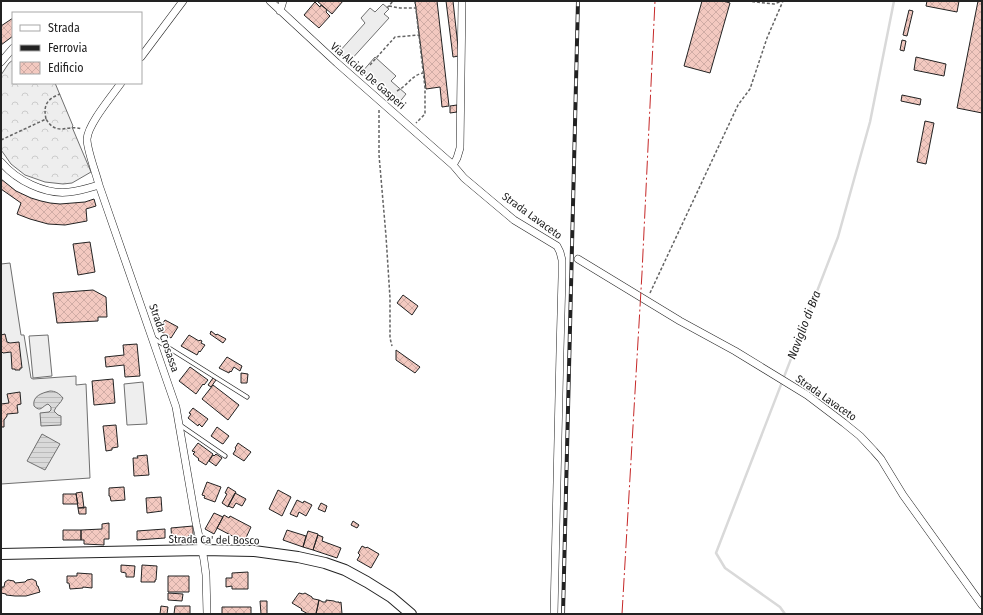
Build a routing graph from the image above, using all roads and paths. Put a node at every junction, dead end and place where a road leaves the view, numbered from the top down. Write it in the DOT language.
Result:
graph roads {
  1 [pos="183,1"];
  2 [pos="270,1"];
  3 [pos="283,1"];
  4 [pos="393,1"];
  5 [pos="415,1"];
  6 [pos="462,1"];
  7 [pos="747,1"];
  8 [pos="783,1"];
  9 [pos="416,8"];
  10 [pos="280,11"];
  11 [pos="419,35"];
  12 [pos="12,49"];
  13 [pos="142,56"];
  14 [pos="1,62"];
  15 [pos="370,65"];
  16 [pos="423,73"];
  17 [pos="120,84"];
  18 [pos="397,91"];
  19 [pos="60,94"];
  20 [pos="379,99"];
  21 [pos="46,119"];
  22 [pos="411,128"];
  23 [pos="88,134"];
  24 [pos="1,140"];
  25 [pos="1,162"];
  26 [pos="453,165"];
  27 [pos="99,185"];
  28 [pos="578,259"];
  29 [pos="646,301"];
  30 [pos="152,337"];
  31 [pos="392,346"];
  32 [pos="247,397"];
  33 [pos="180,424"];
  34 [pos="225,456"];
  35 [pos="202,550"];
  36 [pos="1,554"];
  37 [pos="982,605"];
  38 [pos="207,614"];
  39 [pos="411,614"];
  40 [pos="554,614"];
  1 -- 13 [label="street"];
  2 -- 10 [label="street, Via Alcide De Gasperi"];
  3 -- 10 [label="street"];
  4 -- 9 [label="path"];
  5 -- 9 [label="path"];
  6 -- 26 [label="street"];
  7 -- 8 [label="path"];
  8 -- 29 [label="path"];
  9 -- 11 [label="path"];
  10 -- 20 [label="street, Via Alcide De Gasperi"];
  11 -- 15 [label="path"];
  11 -- 16 [label="path"];
  12 -- 14 [label="street"];
  16 -- 18 [label="path"];
  16 -- 22 [label="path"];
  17 -- 23 [label="street"];
  19 -- 21 [label="path"];
  20 -- 22 [label="street, Via Alcide De Gasperi"];
  20 -- 31 [label="path"];
  21 -- 23 [label="path"];
  21 -- 24 [label="path"];
  22 -- 26 [label="street, Via Alcide De Gasperi"];
  23 -- 27 [label="street, Strada Crosassa"];
  25 -- 27 [label="street"];
  26 -- 40 [label="street, Strada Lavaceto"];
  27 -- 30 [label="street, Strada Crosassa"];
  28 -- 29 [label="street, Strada Lavaceto"];
  29 -- 37 [label="street, Strada Lavaceto"];
  30 -- 32 [label="lane"];
  30 -- 33 [label="street, Strada Crosassa"];
  33 -- 34 [label="lane"];
  33 -- 35 [label="street, Strada Crosassa"];
  35 -- 36 [label="street, Strada Ca' del Bosco"];
  35 -- 38 [label="street, Strada Crosassa"];
  35 -- 39 [label="street, Strada Ca' del Bosco"];
}
